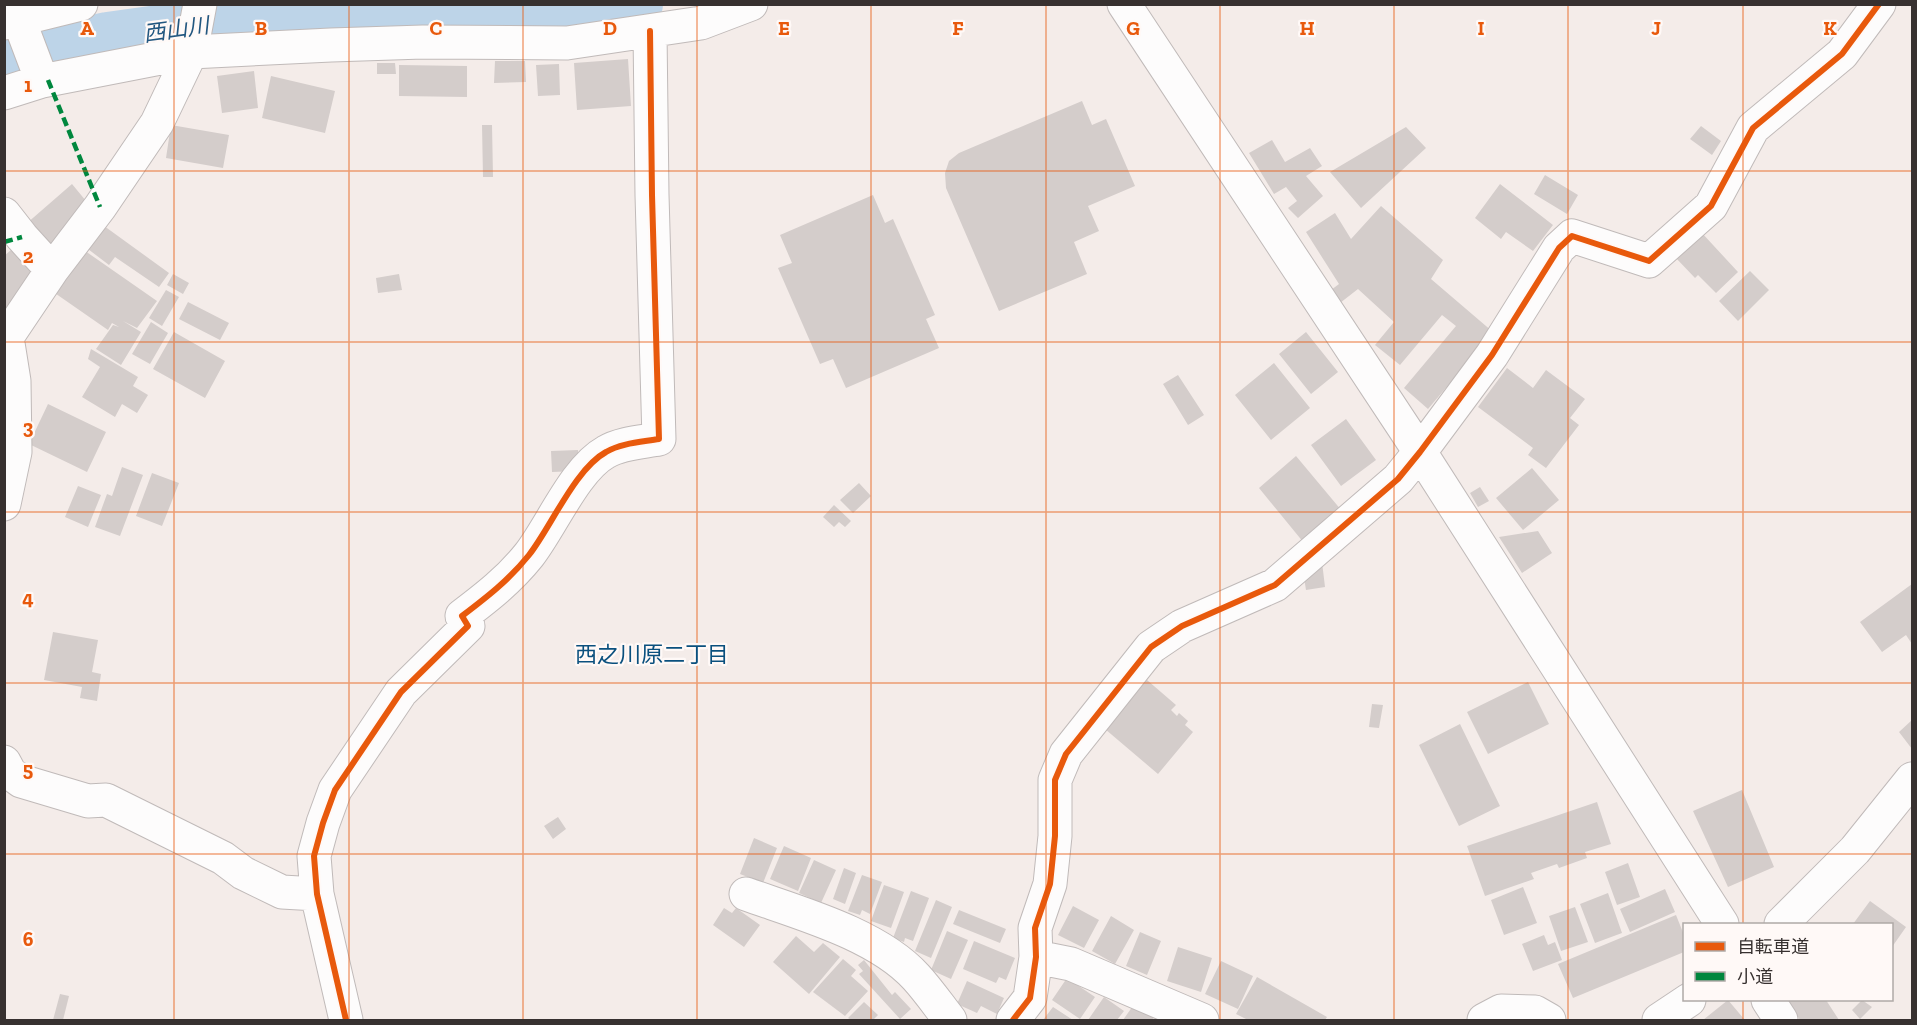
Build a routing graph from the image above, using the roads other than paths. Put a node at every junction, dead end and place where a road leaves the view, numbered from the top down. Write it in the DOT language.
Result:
graph roads {
  1 [pos="81,4"];
  2 [pos="200,4"];
  3 [pos="752,4"];
  4 [pos="1124,4"];
  5 [pos="1879,4"];
  6 [pos="699,13"];
  7 [pos="14,17"];
  8 [pos="650,32"];
  9 [pos="192,47"];
  10 [pos="42,80"];
  11 [pos="4,93"];
  12 [pos="4,214"];
  13 [pos="52,270"];
  14 [pos="6,337"];
  15 [pos="1420,452"];
  16 [pos="4,504"];
  17 [pos="4,762"];
  18 [pos="1912,779"];
  19 [pos="317,894"];
  20 [pos="746,894"];
  21 [pos="1721,923"];
  22 [pos="1782,923"];
  23 [pos="1036,957"];
  24 [pos="1687,1001"];
  25 [pos="1769,1001"];
  26 [pos="1180,1016"];
  27 [pos="346,1020"];
  28 [pos="950,1020"];
  29 [pos="1013,1020"];
  30 [pos="1484,1020"];
  31 [pos="1549,1020"];
  32 [pos="1659,1020"];
  33 [pos="1781,1020"];
  1 -- 7 [label="street"];
  2 -- 9 [label="street"];
  3 -- 6 [label="street"];
  4 -- 15 [label="street"];
  5 -- 15 [label="street"];
  6 -- 8 [label="street"];
  7 -- 10 [label="street"];
  8 -- 9 [label="street"];
  8 -- 19 [label="street"];
  9 -- 10 [label="street"];
  9 -- 13 [label="street"];
  10 -- 11 [label="street"];
  12 -- 13 [label="street"];
  13 -- 14 [label="street"];
  14 -- 16 [label="street"];
  15 -- 21 [label="street"];
  15 -- 23 [label="street"];
  17 -- 19 [label="street"];
  18 -- 22 [label="street"];
  19 -- 27 [label="street"];
  20 -- 28 [label="street"];
  23 -- 26 [label="street"];
  23 -- 29 [label="street"];
  24 -- 32 [label="street"];
  25 -- 33 [label="street"];
  30 -- 31 [label="street"];
}
